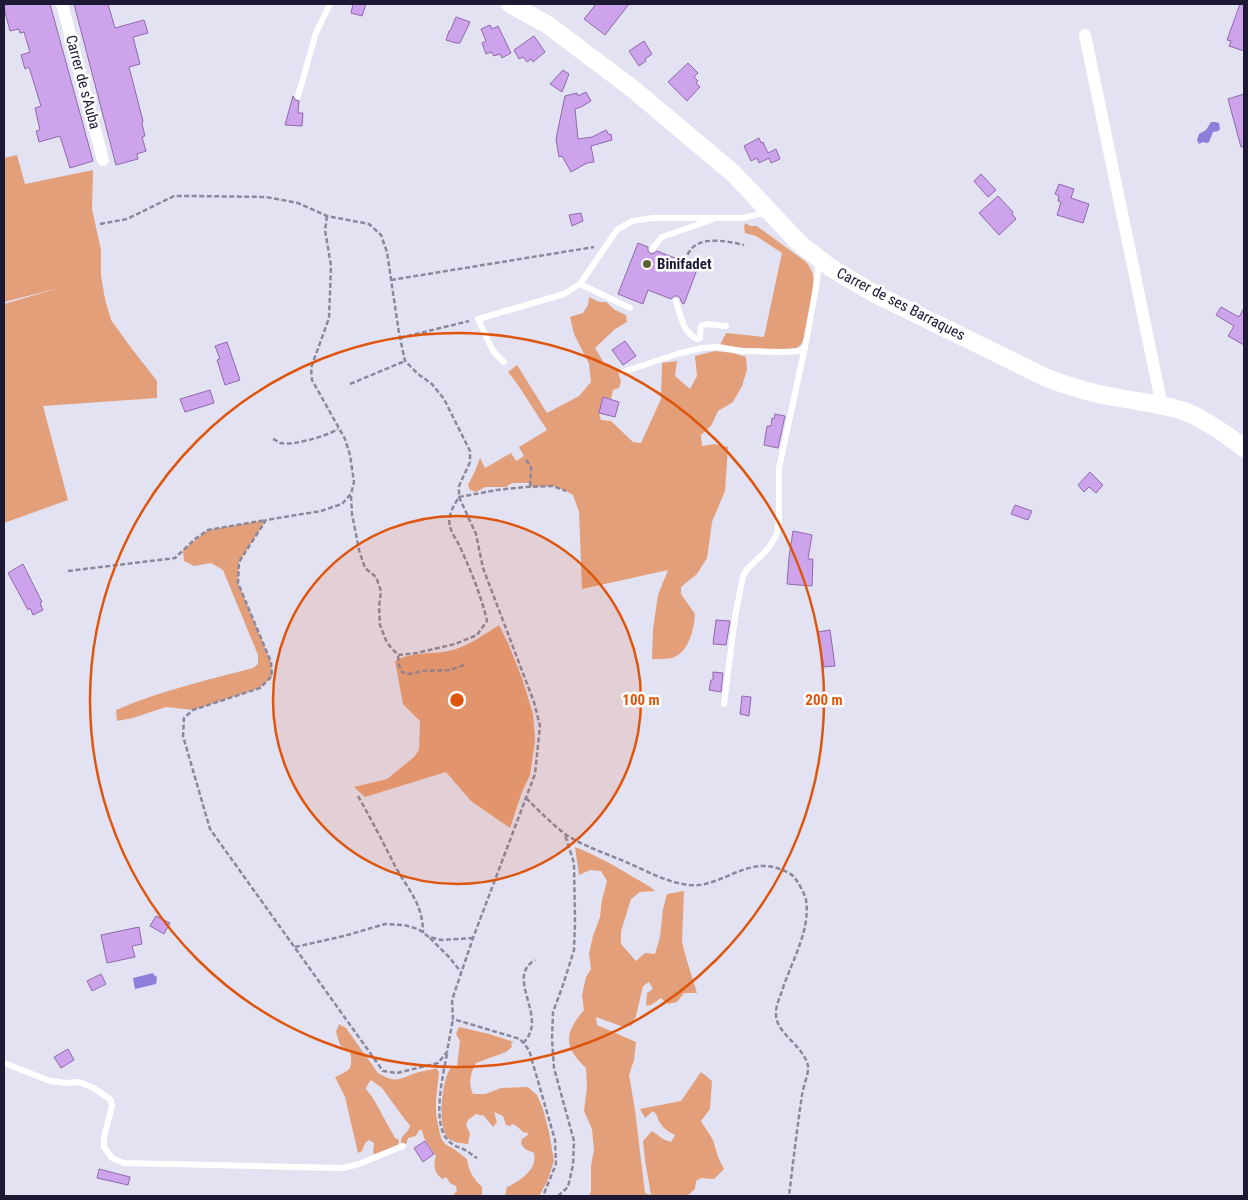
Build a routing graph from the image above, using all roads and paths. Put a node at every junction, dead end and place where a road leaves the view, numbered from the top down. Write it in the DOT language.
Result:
graph roads {
  1 [pos="62,4"];
  2 [pos="330,4"];
  3 [pos="510,4"];
  4 [pos="1084,35"];
  5 [pos="298,96"];
  6 [pos="103,160"];
  7 [pos="769,212"];
  8 [pos="327,216"];
  9 [pos="717,218"];
  10 [pos="100,224"];
  11 [pos="607,244"];
  12 [pos="744,245"];
  13 [pos="652,249"];
  14 [pos="819,259"];
  15 [pos="684,261"];
  16 [pos="391,280"];
  17 [pos="580,284"];
  18 [pos="676,301"];
  19 [pos="630,308"];
  20 [pos="478,319"];
  21 [pos="726,326"];
  22 [pos="400,338"];
  23 [pos="805,347"];
  24 [pos="405,361"];
  25 [pos="504,362"];
  26 [pos="623,372"];
  27 [pos="350,384"];
  28 [pos="1162,406"];
  29 [pos="339,429"];
  30 [pos="273,439"];
  31 [pos="1244,448"];
  32 [pos="526,460"];
  33 [pos="530,487"];
  34 [pos="566,491"];
  35 [pos="351,494"];
  36 [pos="459,497"];
  37 [pos="266,520"];
  38 [pos="68,571"];
  39 [pos="398,655"];
  40 [pos="467,664"];
  41 [pos="724,704"];
  42 [pos="358,796"];
  43 [pos="526,798"];
  44 [pos="565,833"];
  45 [pos="423,933"];
  46 [pos="429,937"];
  47 [pos="473,938"];
  48 [pos="294,947"];
  49 [pos="535,960"];
  50 [pos="461,972"];
  51 [pos="453,1019"];
  52 [pos="523,1043"];
  53 [pos="447,1052"];
  54 [pos="4,1063"];
  55 [pos="403,1146"];
  56 [pos="476,1158"];
  57 [pos="543,1196"];
  58 [pos="558,1196"];
  59 [pos="789,1196"];
  1 -- 6 [label="street, Carrer de s'Auba"];
  2 -- 5 [label="lane"];
  3 -- 7 [label="main road, Carrer de ses Barraques"];
  4 -- 28 [label="street"];
  7 -- 9 [label="lane"];
  7 -- 14 [label="main road, Carrer de ses Barraques"];
  8 -- 10 [label="path"];
  8 -- 16 [label="path"];
  8 -- 29 [label="path"];
  9 -- 11 [label="lane"];
  9 -- 13 [label="lane"];
  11 -- 16 [label="path"];
  11 -- 17 [label="lane"];
  12 -- 15 [label="path"];
  14 -- 23 [label="lane"];
  14 -- 28 [label="main road, Carrer de ses Barraques"];
  16 -- 22 [label="path"];
  17 -- 19 [label="lane"];
  17 -- 20 [label="lane"];
  18 -- 21 [label="lane"];
  20 -- 22 [label="path"];
  20 -- 25 [label="lane"];
  22 -- 24 [label="path"];
  23 -- 26 [label="lane"];
  23 -- 41 [label="lane"];
  24 -- 27 [label="path"];
  24 -- 36 [label="path"];
  28 -- 31 [label="main road, Carrer de ses Barraques"];
  29 -- 30 [label="path"];
  29 -- 35 [label="path"];
  32 -- 33 [label="path"];
  33 -- 34 [label="path"];
  33 -- 36 [label="path"];
  35 -- 37 [label="path"];
  35 -- 39 [label="path"];
  36 -- 39 [label="path"];
  36 -- 43 [label="path"];
  37 -- 38 [label="path"];
  37 -- 48 [label="path"];
  39 -- 40 [label="path"];
  42 -- 45 [label="path"];
  43 -- 44 [label="path"];
  43 -- 47 [label="path"];
  44 -- 58 [label="path"];
  44 -- 59 [label="path"];
  45 -- 46 [label="path"];
  45 -- 48 [label="path"];
  46 -- 47 [label="path"];
  46 -- 50 [label="path"];
  47 -- 50 [label="path"];
  48 -- 53 [label="path"];
  49 -- 52 [label="path"];
  50 -- 51 [label="path"];
  51 -- 52 [label="path"];
  51 -- 53 [label="path"];
  52 -- 57 [label="path"];
  53 -- 56 [label="path"];
  54 -- 55 [label="lane"];
}
